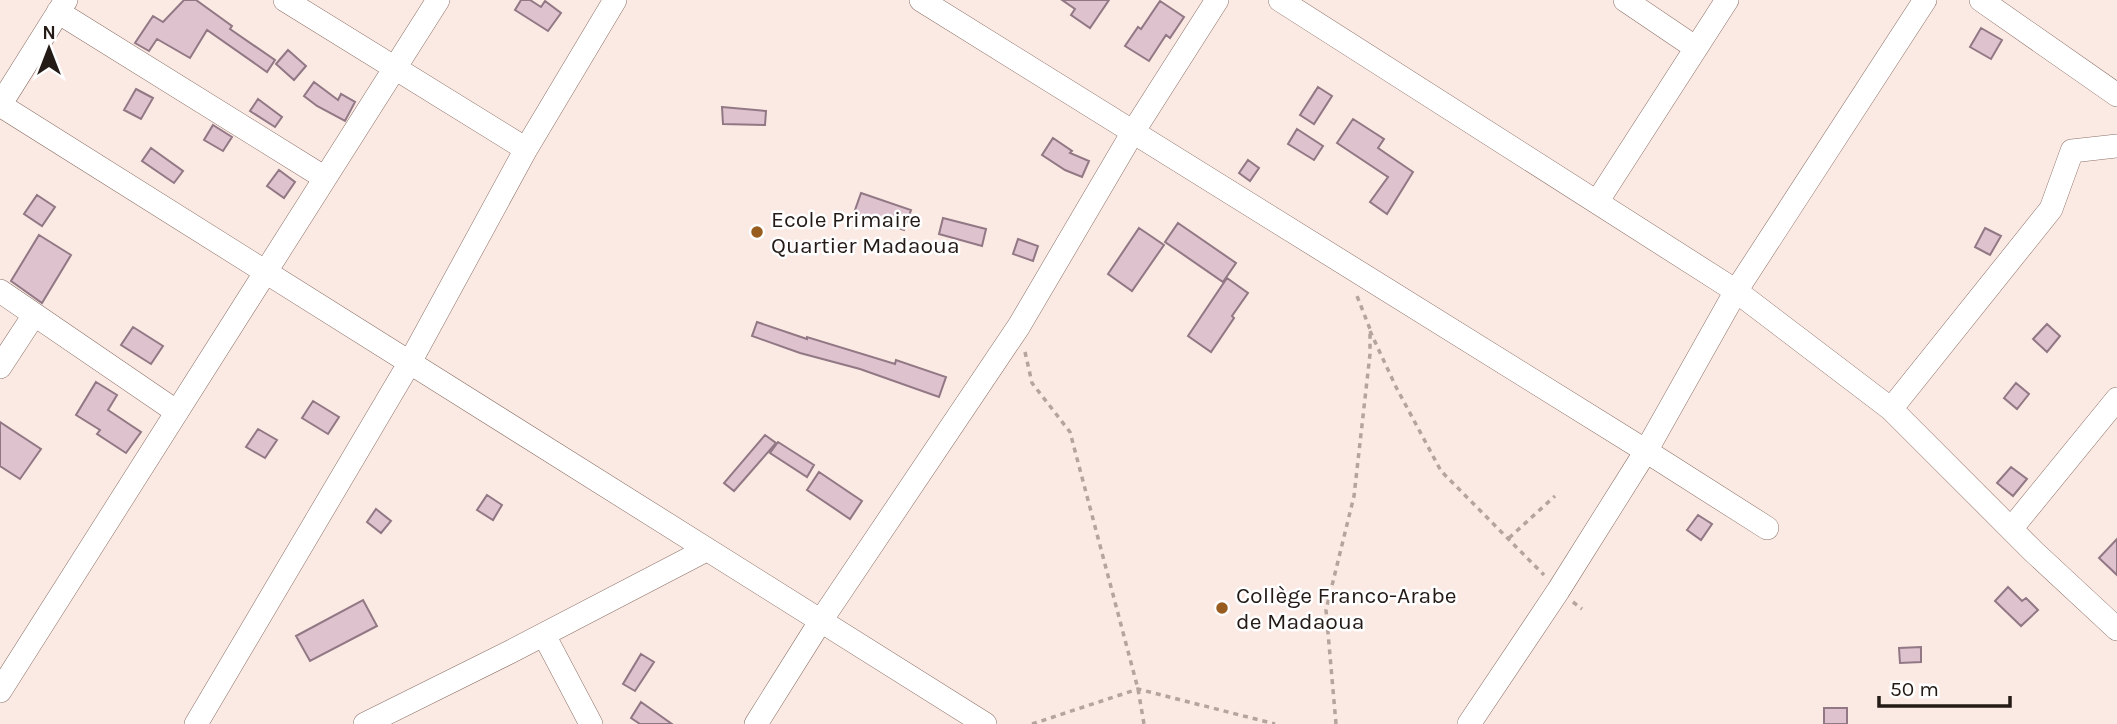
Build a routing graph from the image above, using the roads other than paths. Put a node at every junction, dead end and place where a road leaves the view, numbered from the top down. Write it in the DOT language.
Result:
graph roads {
  1 [pos="285,0"];
  2 [pos="438,0"];
  3 [pos="615,0"];
  4 [pos="921,0"];
  5 [pos="1217,0"];
  6 [pos="1280,0"];
  7 [pos="1625,0"];
  8 [pos="1727,0"];
  9 [pos="1925,0"];
  10 [pos="1980,0"];
  11 [pos="62,6"];
  12 [pos="1696,48"];
  13 [pos="395,68"];
  14 [pos="2117,95"];
  15 [pos="0,105"];
  16 [pos="1133,132"];
  17 [pos="2117,146"];
  18 [pos="526,149"];
  19 [pos="325,178"];
  20 [pos="1597,202"];
  21 [pos="265,272"];
  22 [pos="1736,290"];
  23 [pos="0,291"];
  24 [pos="34,315"];
  25 [pos="410,362"];
  26 [pos="0,367"];
  27 [pos="2117,399"];
  28 [pos="1891,409"];
  29 [pos="177,412"];
  30 [pos="1646,451"];
  31 [pos="1767,528"];
  32 [pos="2011,529"];
  33 [pos="706,550"];
  34 [pos="820,622"];
  35 [pos="2117,629"];
  36 [pos="544,635"];
  37 [pos="0,691"];
  38 [pos="976,722"];
  39 [pos="196,724"];
  40 [pos="365,724"];
  41 [pos="591,724"];
  42 [pos="756,724"];
  43 [pos="1469,724"];
  1 -- 13 [label="street"];
  2 -- 13 [label="street"];
  3 -- 18 [label="street"];
  4 -- 16 [label="street"];
  5 -- 16 [label="street"];
  6 -- 20 [label="street"];
  7 -- 12 [label="street"];
  8 -- 12 [label="street"];
  9 -- 22 [label="street"];
  10 -- 14 [label="street"];
  11 -- 15 [label="street"];
  11 -- 19 [label="street"];
  12 -- 20 [label="street"];
  13 -- 18 [label="street"];
  13 -- 19 [label="street"];
  15 -- 21 [label="street"];
  16 -- 30 [label="street"];
  16 -- 34 [label="street"];
  17 -- 28 [label="street"];
  18 -- 25 [label="street"];
  19 -- 21 [label="street"];
  20 -- 22 [label="street"];
  21 -- 25 [label="street"];
  21 -- 29 [label="street"];
  22 -- 28 [label="street"];
  22 -- 30 [label="street"];
  23 -- 24 [label="street"];
  24 -- 26 [label="street"];
  24 -- 29 [label="street"];
  25 -- 33 [label="street"];
  25 -- 39 [label="street"];
  27 -- 32 [label="street"];
  28 -- 32 [label="street"];
  29 -- 37 [label="street"];
  30 -- 31 [label="street"];
  30 -- 43 [label="street"];
  32 -- 35 [label="street"];
  33 -- 34 [label="street"];
  33 -- 36 [label="street"];
  34 -- 38 [label="street"];
  34 -- 42 [label="street"];
  36 -- 40 [label="street"];
  36 -- 41 [label="street"];
}
